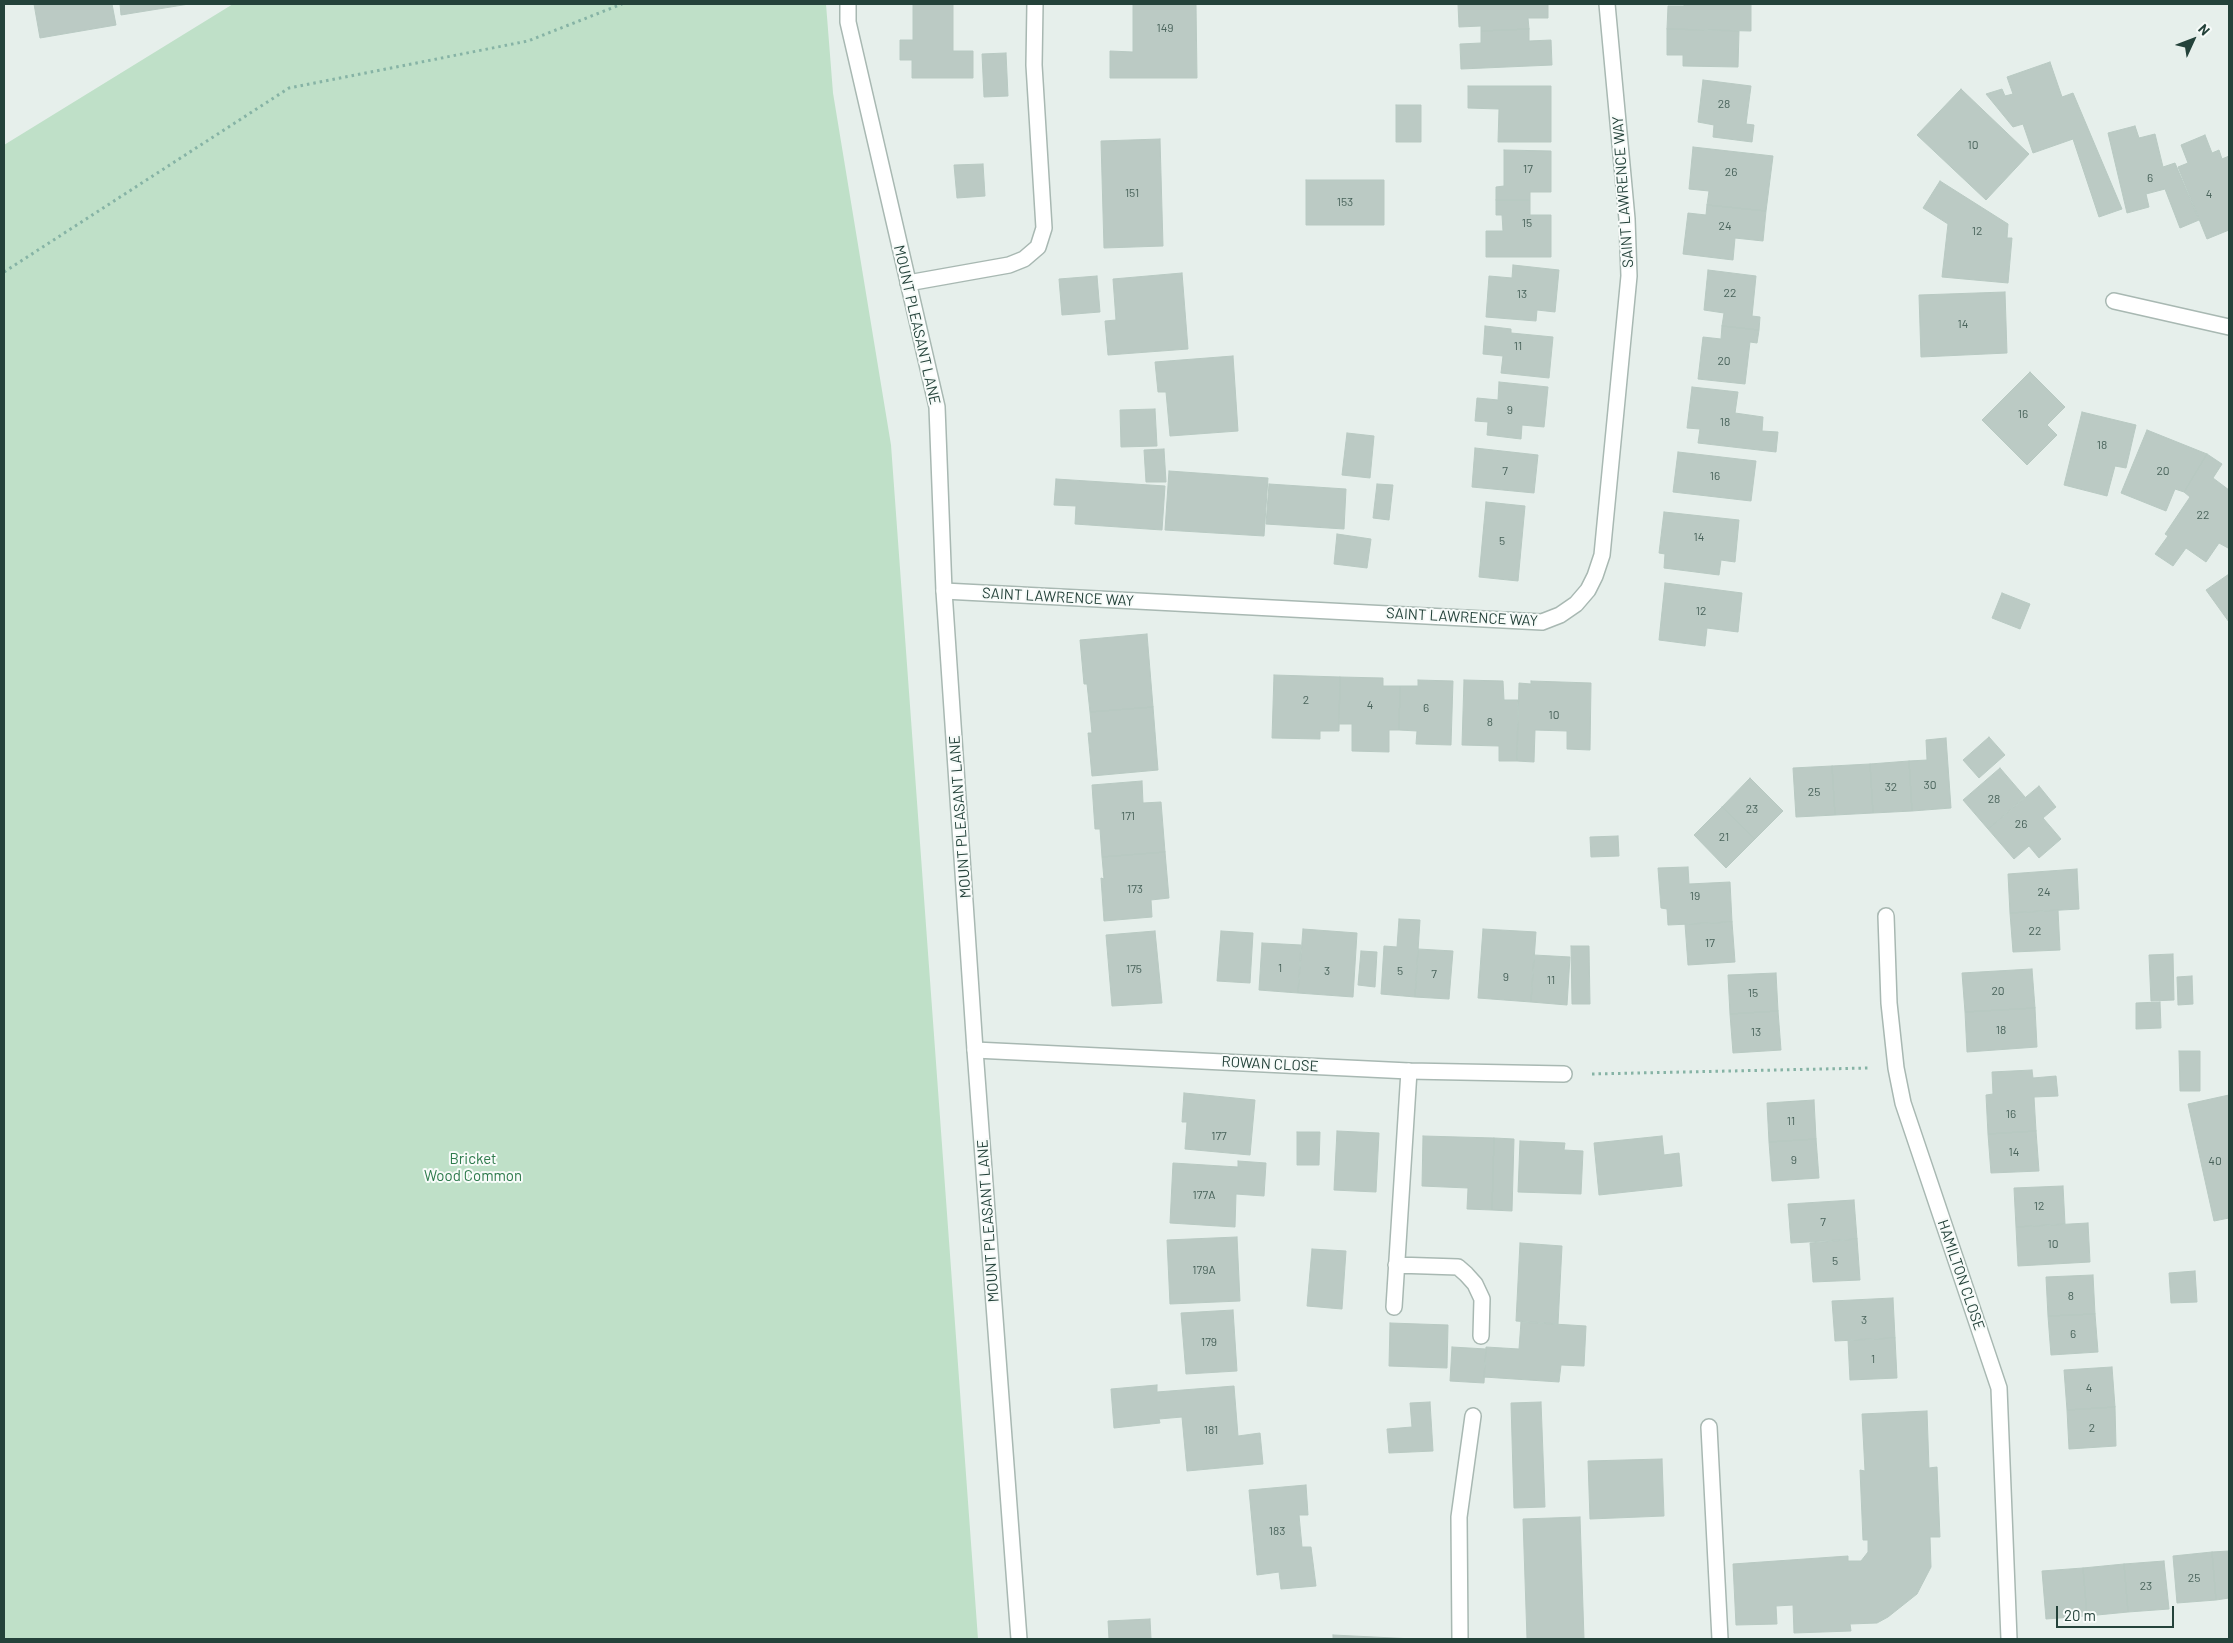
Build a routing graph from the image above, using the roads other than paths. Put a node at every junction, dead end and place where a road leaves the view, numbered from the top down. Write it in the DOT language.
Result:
graph roads {
  1 [pos="848,4"];
  2 [pos="1035,4"];
  3 [pos="1607,4"];
  4 [pos="908,283"];
  5 [pos="2114,301"];
  6 [pos="2229,327"];
  7 [pos="944,591"];
  8 [pos="1886,916"];
  9 [pos="975,1050"];
  10 [pos="1409,1071"];
  11 [pos="1564,1074"];
  12 [pos="1396,1265"];
  13 [pos="1394,1307"];
  14 [pos="1481,1336"];
  15 [pos="1473,1416"];
  16 [pos="1709,1428"];
  17 [pos="1019,1639"];
  18 [pos="1460,1639"];
  19 [pos="1720,1639"];
  20 [pos="2009,1639"];
  1 -- 4 [label="street, MOUNT PLEASANT LANE"];
  2 -- 4 [label="street"];
  3 -- 7 [label="street, SAINT LAWRENCE WAY"];
  4 -- 7 [label="street, MOUNT PLEASANT LANE"];
  5 -- 6 [label="street"];
  7 -- 9 [label="street, MOUNT PLEASANT LANE"];
  8 -- 20 [label="street, HAMILTON CLOSE"];
  9 -- 10 [label="street, ROWAN CLOSE"];
  9 -- 17 [label="street, MOUNT PLEASANT LANE"];
  10 -- 11 [label="street, ROWAN CLOSE"];
  10 -- 12 [label="street"];
  12 -- 13 [label="street"];
  12 -- 14 [label="street"];
  15 -- 18 [label="street"];
  16 -- 19 [label="street"];
}
